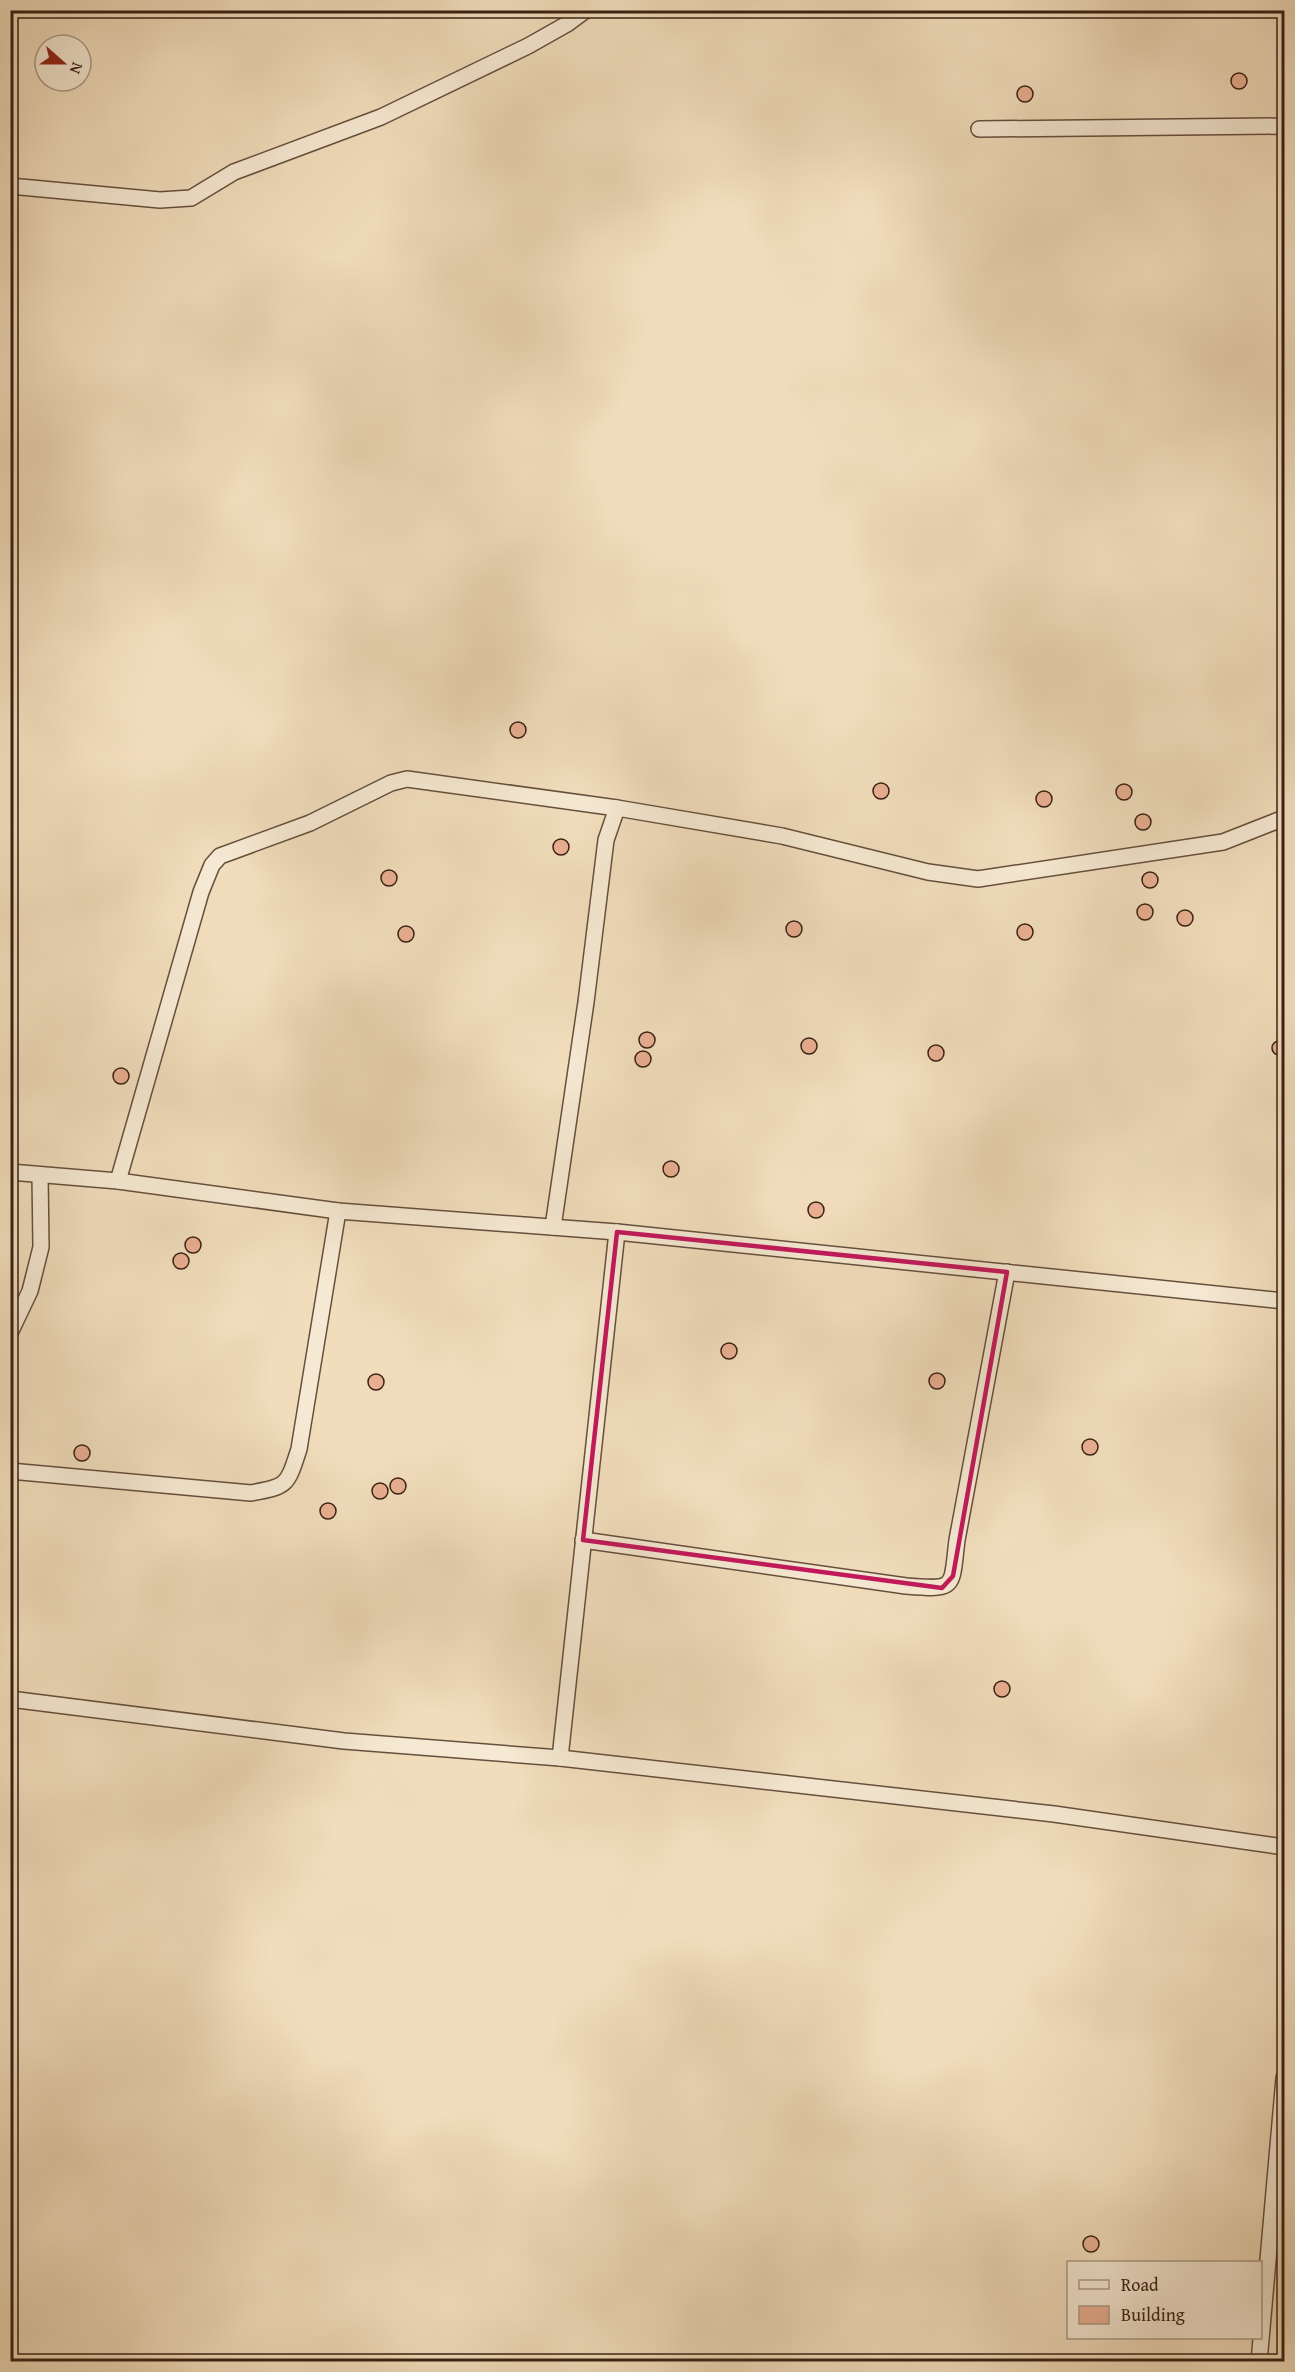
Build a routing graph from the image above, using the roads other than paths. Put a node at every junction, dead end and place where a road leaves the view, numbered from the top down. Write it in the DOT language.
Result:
graph roads {
  1 [pos="586,10"];
  2 [pos="1284,126"];
  3 [pos="979,129"];
  4 [pos="10,186"];
  5 [pos="617,808"];
  6 [pos="1284,818"];
  7 [pos="10,1172"];
  8 [pos="40,1175"];
  9 [pos="118,1182"];
  10 [pos="338,1211"];
  11 [pos="553,1227"];
  12 [pos="616,1232"];
  13 [pos="1007,1272"];
  14 [pos="1284,1301"];
  15 [pos="10,1333"];
  16 [pos="10,1471"];
  17 [pos="583,1540"];
  18 [pos="10,1699"];
  19 [pos="560,1758"];
  20 [pos="1284,1847"];
  21 [pos="1284,2078"];
  22 [pos="1262,2327"];
  23 [pos="1261,2339"];
  24 [pos="1259,2361"];
  1 -- 4 [label="street"];
  2 -- 3 [label="street"];
  5 -- 6 [label="street"];
  5 -- 9 [label="street"];
  5 -- 11 [label="street"];
  7 -- 8 [label="street"];
  8 -- 9 [label="street"];
  8 -- 15 [label="street"];
  9 -- 10 [label="street"];
  10 -- 11 [label="street"];
  10 -- 16 [label="street"];
  11 -- 12 [label="street"];
  12 -- 13 [label="street"];
  12 -- 17 [label="street"];
  13 -- 14 [label="street"];
  13 -- 17 [label="street"];
  17 -- 19 [label="street"];
  18 -- 19 [label="street"];
  19 -- 20 [label="street"];
  21 -- 22 [label="street"];
  23 -- 24 [label="street"];
}
